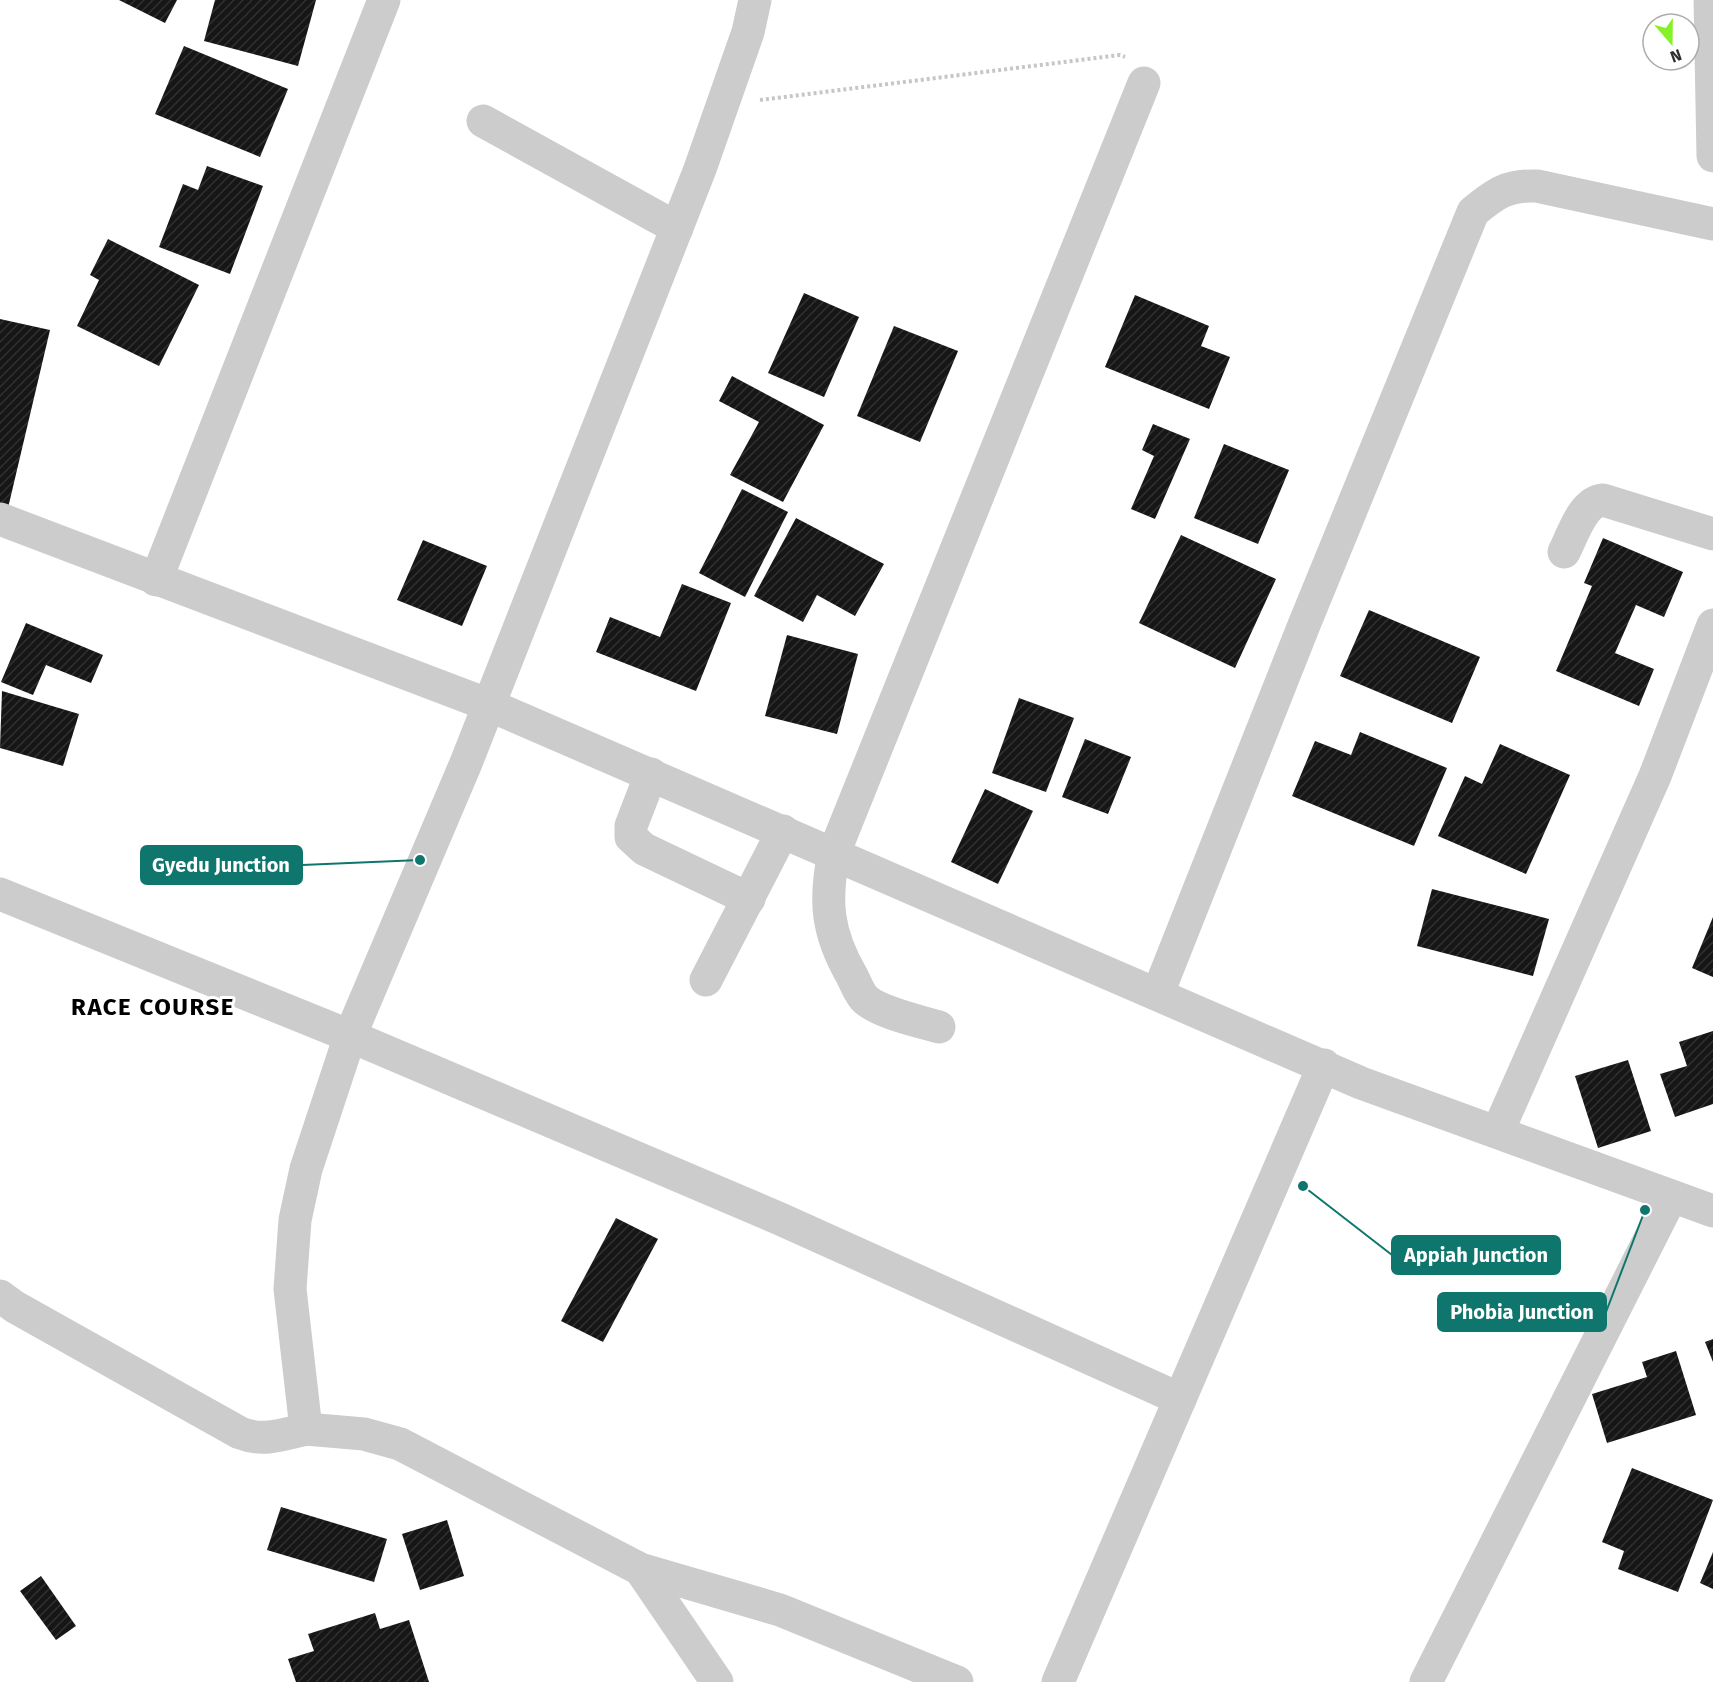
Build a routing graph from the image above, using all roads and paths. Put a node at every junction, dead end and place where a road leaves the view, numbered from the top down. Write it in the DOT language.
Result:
graph roads {
  1 [pos="384,0"];
  2 [pos="755,0"];
  3 [pos="1711,9"];
  4 [pos="1144,83"];
  5 [pos="721,105"];
  6 [pos="483,121"];
  7 [pos="1713,156"];
  8 [pos="1713,224"];
  9 [pos="677,228"];
  10 [pos="0,519"];
  11 [pos="1713,534"];
  12 [pos="1564,552"];
  13 [pos="156,580"];
  14 [pos="1713,625"];
  15 [pos="489,705"];
  16 [pos="651,774"];
  17 [pos="783,831"];
  18 [pos="834,853"];
  19 [pos="0,894"];
  20 [pos="748,899"];
  21 [pos="706,980"];
  22 [pos="1158,993"];
  23 [pos="939,1027"];
  24 [pos="350,1036"];
  25 [pos="1324,1065"];
  26 [pos="1498,1131"];
  27 [pos="1671,1197"];
  28 [pos="1713,1211"];
  29 [pos="0,1296"];
  30 [pos="1180,1399"];
  31 [pos="306,1429"];
  32 [pos="640,1569"];
  33 [pos="717,1682"];
  34 [pos="957,1682"];
  35 [pos="1058,1682"];
  36 [pos="1426,1682"];
  1 -- 13 [label="street"];
  2 -- 5 [label="street"];
  3 -- 7 [label="street"];
  4 -- 5 [label="path"];
  4 -- 18 [label="street"];
  5 -- 9 [label="street"];
  6 -- 9 [label="street"];
  8 -- 22 [label="street"];
  9 -- 15 [label="street"];
  10 -- 13 [label="street"];
  11 -- 12 [label="street"];
  13 -- 15 [label="street"];
  14 -- 26 [label="street"];
  15 -- 16 [label="street"];
  15 -- 24 [label="street"];
  16 -- 17 [label="street"];
  16 -- 20 [label="street"];
  17 -- 18 [label="street"];
  17 -- 20 [label="street"];
  18 -- 22 [label="street"];
  18 -- 23 [label="street"];
  19 -- 24 [label="street"];
  20 -- 21 [label="street"];
  22 -- 25 [label="street"];
  24 -- 30 [label="street"];
  24 -- 31 [label="street"];
  25 -- 26 [label="street"];
  25 -- 30 [label="street"];
  26 -- 27 [label="street"];
  27 -- 28 [label="street"];
  27 -- 36 [label="street"];
  29 -- 31 [label="street"];
  30 -- 35 [label="street"];
  31 -- 32 [label="street"];
  32 -- 33 [label="street"];
  32 -- 34 [label="street"];
}
